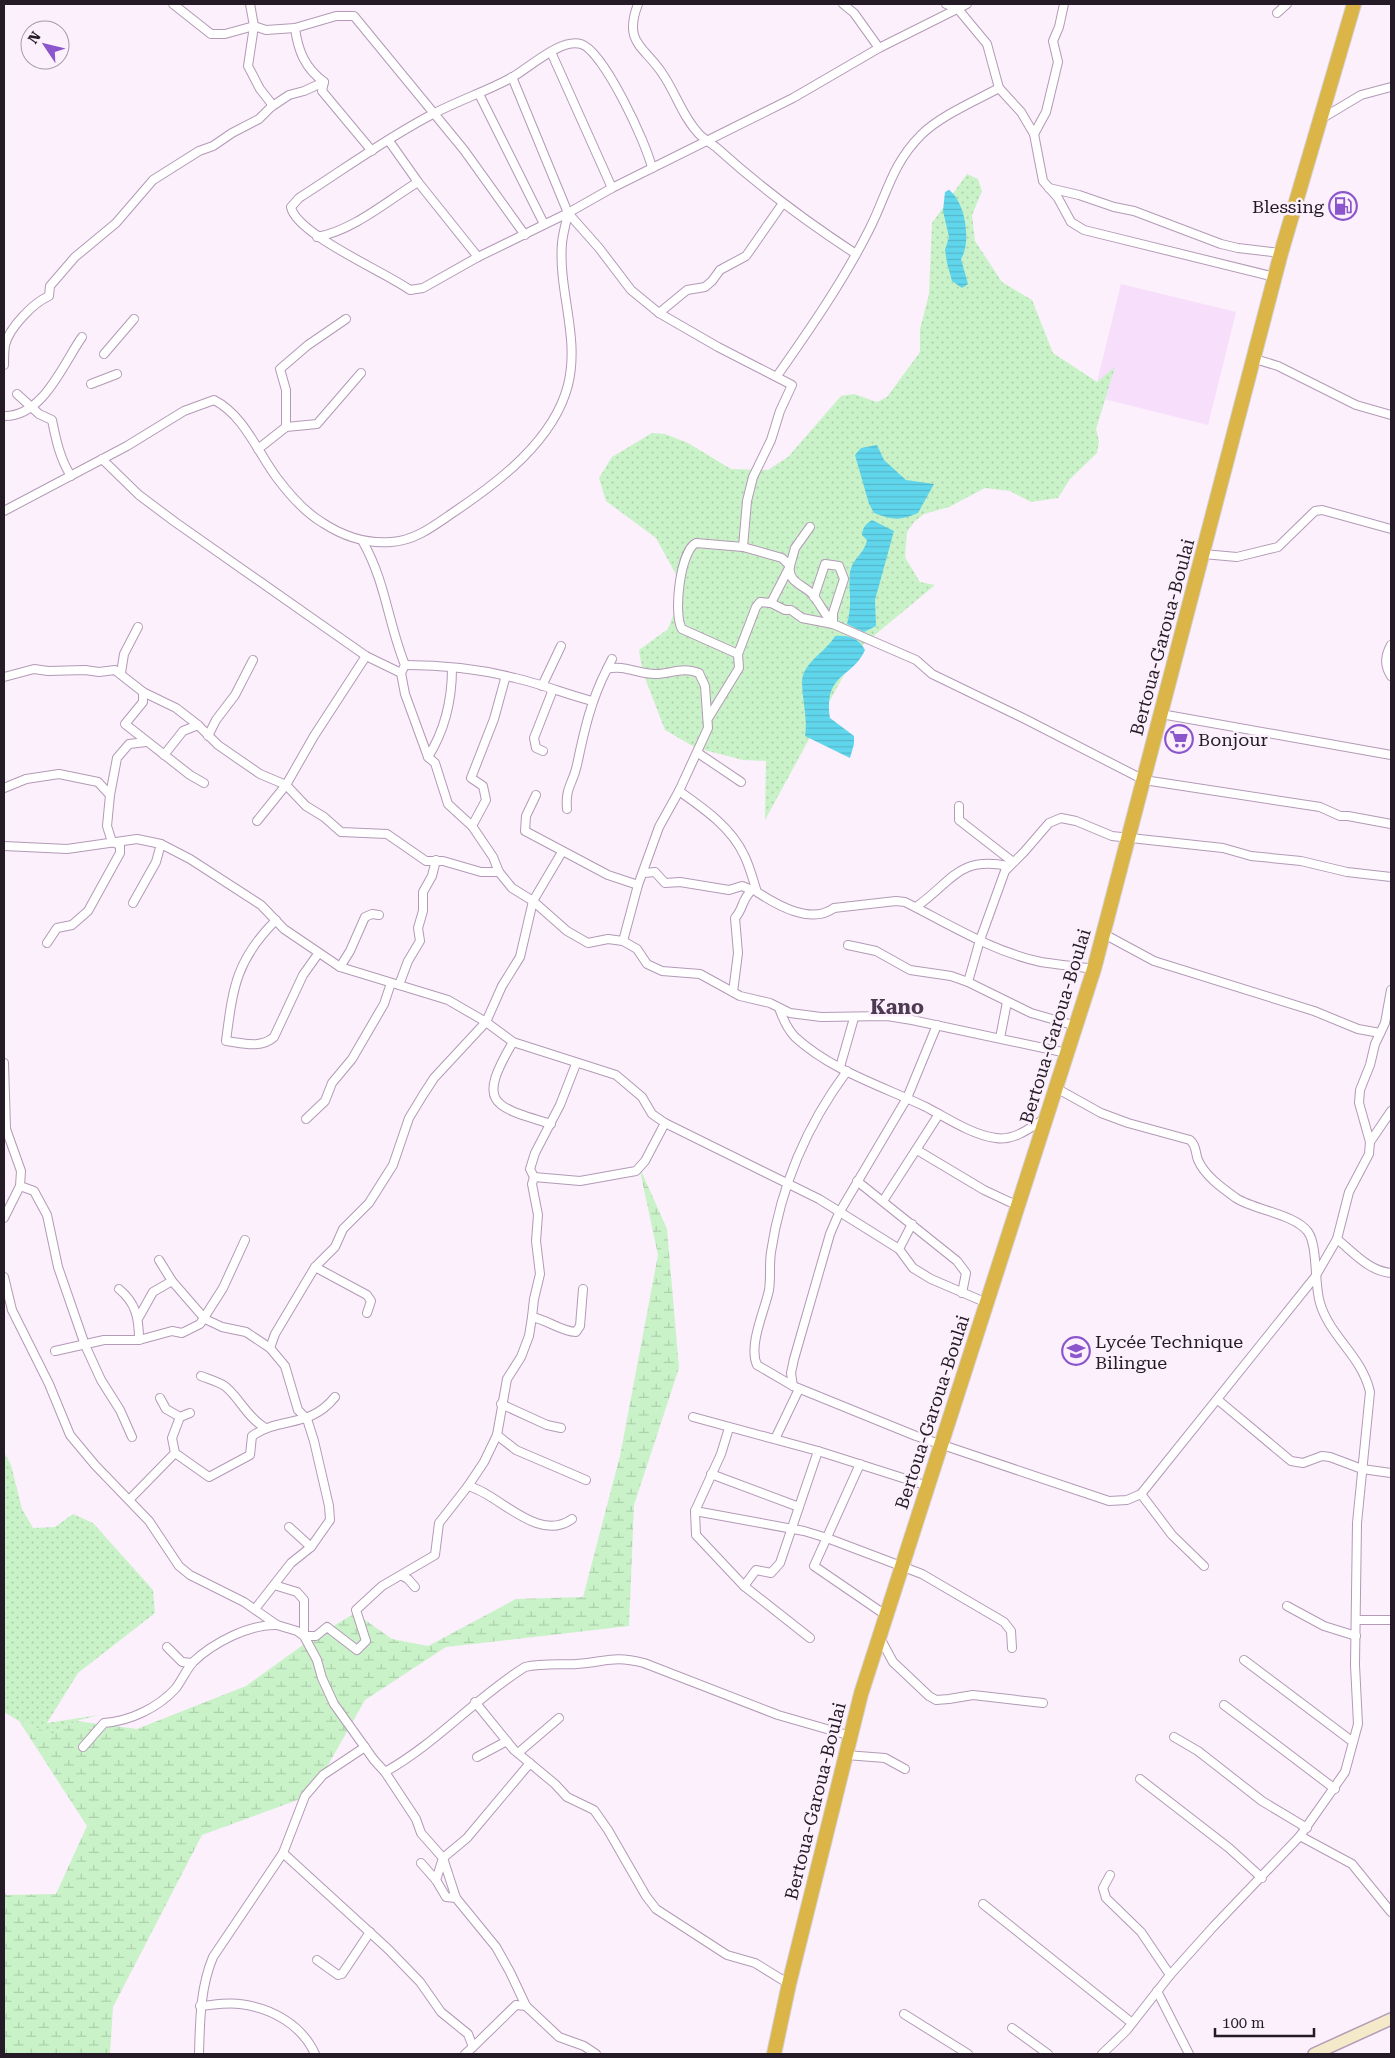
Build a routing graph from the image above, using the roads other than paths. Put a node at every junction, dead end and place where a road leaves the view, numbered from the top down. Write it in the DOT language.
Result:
graph roads {
  1 [pos="172,4"];
  2 [pos="250,4"];
  3 [pos="638,4"];
  4 [pos="844,4"];
  5 [pos="946,4"];
  6 [pos="968,4"];
  7 [pos="1064,4"];
  8 [pos="1287,4"];
  9 [pos="1354,4"];
  10 [pos="959,6"];
  11 [pos="1277,13"];
  12 [pos="254,26"];
  13 [pos="295,28"];
  14 [pos="879,48"];
  15 [pos="551,52"];
  16 [pos="512,77"];
  17 [pos="324,82"];
  18 [pos="1391,87"];
  19 [pos="999,88"];
  20 [pos="479,94"];
  21 [pos="271,107"];
  22 [pos="433,114"];
  23 [pos="1319,120"];
  24 [pos="1034,134"];
  25 [pos="707,140"];
  26 [pos="389,141"];
  27 [pos="372,151"];
  28 [pos="652,168"];
  29 [pos="418,182"];
  30 [pos="612,188"];
  31 [pos="1049,188"];
  32 [pos="783,203"];
  33 [pos="568,213"];
  34 [pos="544,224"];
  35 [pos="526,235"];
  36 [pos="317,237"];
  37 [pos="1281,253"];
  38 [pos="856,254"];
  39 [pos="478,257"];
  40 [pos="1275,277"];
  41 [pos="659,313"];
  42 [pos="134,319"];
  43 [pos="346,320"];
  44 [pos="82,337"];
  45 [pos="4,344"];
  46 [pos="104,354"];
  47 [pos="1255,359"];
  48 [pos="4,365"];
  49 [pos="361,373"];
  50 [pos="117,374"];
  51 [pos="777,376"];
  52 [pos="92,384"];
  53 [pos="17,394"];
  54 [pos="32,407"];
  55 [pos="1391,415"];
  56 [pos="4,416"];
  57 [pos="286,427"];
  58 [pos="258,449"];
  59 [pos="102,460"];
  60 [pos="71,476"];
  61 [pos="4,511"];
  62 [pos="810,526"];
  63 [pos="1391,529"];
  64 [pos="363,542"];
  65 [pos="743,547"];
  66 [pos="1203,554"];
  67 [pos="790,566"];
  68 [pos="814,597"];
  69 [pos="771,603"];
  70 [pos="833,624"];
  71 [pos="138,627"];
  72 [pos="1391,645"];
  73 [pos="561,646"];
  74 [pos="738,654"];
  75 [pos="366,656"];
  76 [pos="612,659"];
  77 [pos="254,660"];
  78 [pos="405,665"];
  79 [pos="452,668"];
  80 [pos="607,669"];
  81 [pos="121,673"];
  82 [pos="401,673"];
  83 [pos="504,676"];
  84 [pos="1391,676"];
  85 [pos="4,677"];
  86 [pos="546,688"];
  87 [pos="143,692"];
  88 [pos="592,701"];
  89 [pos="1161,714"];
  90 [pos="709,717"];
  91 [pos="198,725"];
  92 [pos="208,736"];
  93 [pos="146,742"];
  94 [pos="543,751"];
  95 [pos="698,752"];
  96 [pos="1391,754"];
  97 [pos="164,755"];
  98 [pos="428,757"];
  99 [pos="1144,780"];
  100 [pos="741,782"];
  101 [pos="204,783"];
  102 [pos="286,785"];
  103 [pos="4,788"];
  104 [pos="679,791"];
  105 [pos="110,795"];
  106 [pos="536,796"];
  107 [pos="959,806"];
  108 [pos="567,809"];
  109 [pos="258,820"];
  110 [pos="1391,824"];
  111 [pos="472,826"];
  112 [pos="1129,836"];
  113 [pos="112,842"];
  114 [pos="161,844"];
  115 [pos="4,846"];
  116 [pos="562,852"];
  117 [pos="436,860"];
  118 [pos="1011,864"];
  119 [pos="499,872"];
  120 [pos="644,873"];
  121 [pos="1391,877"];
  122 [pos="638,885"];
  123 [pos="533,900"];
  124 [pos="133,903"];
  125 [pos="916,907"];
  126 [pos="379,915"];
  127 [pos="276,920"];
  128 [pos="1104,934"];
  129 [pos="980,940"];
  130 [pos="624,941"];
  131 [pos="47,943"];
  132 [pos="848,945"];
  133 [pos="318,954"];
  134 [pos="340,967"];
  135 [pos="1094,969"];
  136 [pos="968,982"];
  137 [pos="395,984"];
  138 [pos="1391,990"];
  139 [pos="733,992"];
  140 [pos="1007,1002"];
  141 [pos="779,1008"];
  142 [pos="854,1018"];
  143 [pos="486,1022"];
  144 [pos="937,1025"];
  145 [pos="1076,1026"];
  146 [pos="1380,1033"];
  147 [pos="1000,1038"];
  148 [pos="513,1042"];
  149 [pos="1067,1053"];
  150 [pos="4,1062"];
  151 [pos="576,1064"];
  152 [pos="844,1069"];
  153 [pos="1056,1088"];
  154 [pos="907,1098"];
  155 [pos="1391,1111"];
  156 [pos="939,1114"];
  157 [pos="1047,1118"];
  158 [pos="306,1119"];
  159 [pos="665,1122"];
  160 [pos="551,1124"];
  161 [pos="1370,1142"];
  162 [pos="917,1150"];
  163 [pos="534,1177"];
  164 [pos="787,1182"];
  165 [pos="857,1182"];
  166 [pos="20,1186"];
  167 [pos="883,1201"];
  168 [pos="1018,1206"];
  169 [pos="839,1213"];
  170 [pos="4,1218"];
  171 [pos="912,1224"];
  172 [pos="1337,1239"];
  173 [pos="245,1240"];
  174 [pos="899,1249"];
  175 [pos="159,1260"];
  176 [pos="314,1267"];
  177 [pos="1391,1273"];
  178 [pos="4,1277"];
  179 [pos="1315,1277"];
  180 [pos="172,1281"];
  181 [pos="119,1289"];
  182 [pos="583,1290"];
  183 [pos="962,1293"];
  184 [pos="987,1303"];
  185 [pos="367,1312"];
  186 [pos="139,1317"];
  187 [pos="532,1317"];
  188 [pos="205,1319"];
  189 [pos="139,1340"];
  190 [pos="85,1345"];
  191 [pos="270,1348"];
  192 [pos="55,1351"];
  193 [pos="201,1376"];
  194 [pos="796,1387"];
  195 [pos="335,1397"];
  196 [pos="160,1398"];
  197 [pos="1218,1400"];
  198 [pos="501,1404"];
  199 [pos="190,1413"];
  200 [pos="180,1417"];
  201 [pos="693,1417"];
  202 [pos="307,1418"];
  203 [pos="264,1427"];
  204 [pos="561,1428"];
  205 [pos="730,1428"];
  206 [pos="497,1435"];
  207 [pos="132,1437"];
  208 [pos="775,1439"];
  209 [pos="942,1443"];
  210 [pos="818,1452"];
  211 [pos="176,1453"];
  212 [pos="860,1464"];
  213 [pos="1362,1469"];
  214 [pos="1391,1473"];
  215 [pos="711,1474"];
  216 [pos="586,1480"];
  217 [pos="468,1486"];
  218 [pos="928,1486"];
  219 [pos="1140,1494"];
  220 [pos="130,1499"];
  221 [pos="799,1507"];
  222 [pos="695,1510"];
  223 [pos="572,1519"];
  224 [pos="289,1527"];
  225 [pos="791,1529"];
  226 [pos="827,1538"];
  227 [pos="311,1547"];
  228 [pos="902,1566"];
  229 [pos="1204,1566"];
  230 [pos="402,1576"];
  231 [pos="274,1585"];
  232 [pos="744,1586"];
  233 [pos="415,1587"];
  234 [pos="1287,1606"];
  235 [pos="254,1609"];
  236 [pos="886,1616"];
  237 [pos="1356,1620"];
  238 [pos="1391,1620"];
  239 [pos="276,1625"];
  240 [pos="304,1636"];
  241 [pos="1356,1636"];
  242 [pos="810,1638"];
  243 [pos="880,1638"];
  244 [pos="167,1647"];
  245 [pos="1012,1648"];
  246 [pos="1244,1660"];
  247 [pos="192,1663"];
  248 [pos="475,1702"];
  249 [pos="1043,1703"];
  250 [pos="1224,1705"];
  251 [pos="559,1718"];
  252 [pos="851,1736"];
  253 [pos="1174,1737"];
  254 [pos="507,1741"];
  255 [pos="1353,1742"];
  256 [pos="83,1747"];
  257 [pos="365,1747"];
  258 [pos="518,1753"];
  259 [pos="846,1755"];
  260 [pos="478,1757"];
  261 [pos="530,1763"];
  262 [pos="905,1769"];
  263 [pos="385,1772"];
  264 [pos="1140,1779"];
  265 [pos="1335,1789"];
  266 [pos="1307,1828"];
  267 [pos="1300,1836"];
  268 [pos="283,1853"];
  269 [pos="443,1858"];
  270 [pos="421,1863"];
  271 [pos="1110,1875"];
  272 [pos="1262,1878"];
  273 [pos="436,1880"];
  274 [pos="456,1898"];
  275 [pos="983,1904"];
  276 [pos="1391,1912"];
  277 [pos="370,1932"];
  278 [pos="317,1960"];
  279 [pos="1170,1975"];
  280 [pos="789,1984"];
  281 [pos="1157,1991"];
  282 [pos="200,2006"];
  283 [pos="526,2006"];
  284 [pos="904,2014"];
  285 [pos="1391,2019"];
  286 [pos="1132,2023"];
  287 [pos="1012,2028"];
  288 [pos="473,2047"];
  289 [pos="198,2054"];
  290 [pos="315,2054"];
  291 [pos="465,2054"];
  292 [pos="596,2054"];
  293 [pos="774,2054"];
  294 [pos="968,2054"];
  295 [pos="1048,2054"];
  296 [pos="1102,2054"];
  297 [pos="1189,2054"];
  298 [pos="1314,2054"];
  1 -- 12 [label="street"];
  2 -- 12 [label="street"];
  3 -- 25 [label="street"];
  4 -- 14 [label="street"];
  5 -- 10 [label="street"];
  6 -- 10 [label="street"];
  7 -- 24 [label="street"];
  8 -- 11 [label="street"];
  9 -- 23 [label="highway, Bertoua-Garoua-Boulai"];
  10 -- 14 [label="street"];
  10 -- 19 [label="street"];
  12 -- 13 [label="street"];
  12 -- 21 [label="street"];
  13 -- 17 [label="street"];
  13 -- 22 [label="street"];
  14 -- 25 [label="street"];
  15 -- 16 [label="street"];
  15 -- 28 [label="street"];
  15 -- 30 [label="street"];
  16 -- 20 [label="street"];
  16 -- 33 [label="street"];
  17 -- 21 [label="street"];
  17 -- 27 [label="street"];
  18 -- 23 [label="street"];
  19 -- 24 [label="street"];
  19 -- 38 [label="street"];
  20 -- 22 [label="street"];
  20 -- 34 [label="street"];
  21 -- 45 [label="street"];
  22 -- 26 [label="street"];
  22 -- 35 [label="street"];
  23 -- 37 [label="highway, Bertoua-Garoua-Boulai"];
  24 -- 31 [label="street"];
  25 -- 28 [label="street"];
  25 -- 32 [label="street"];
  26 -- 27 [label="street"];
  26 -- 29 [label="street"];
  27 -- 36 [label="street"];
  28 -- 30 [label="street"];
  29 -- 36 [label="street"];
  29 -- 39 [label="street"];
  30 -- 33 [label="street"];
  31 -- 37 [label="street"];
  31 -- 40 [label="street"];
  32 -- 38 [label="street"];
  32 -- 41 [label="street"];
  33 -- 34 [label="street"];
  33 -- 41 [label="street"];
  33 -- 64 [label="street"];
  34 -- 35 [label="street"];
  35 -- 39 [label="street"];
  36 -- 39 [label="street"];
  37 -- 40 [label="highway, Bertoua-Garoua-Boulai"];
  38 -- 51 [label="street"];
  40 -- 47 [label="highway, Bertoua-Garoua-Boulai"];
  41 -- 51 [label="street"];
  42 -- 46 [label="street"];
  43 -- 57 [label="street"];
  44 -- 54 [label="street"];
  45 -- 48 [label="street"];
  47 -- 55 [label="street"];
  47 -- 66 [label="highway, Bertoua-Garoua-Boulai"];
  49 -- 57 [label="street"];
  50 -- 52 [label="street"];
  51 -- 65 [label="street"];
  53 -- 54 [label="street"];
  54 -- 56 [label="street"];
  54 -- 60 [label="street"];
  57 -- 58 [label="street"];
  58 -- 59 [label="street"];
  58 -- 64 [label="street"];
  59 -- 60 [label="street"];
  59 -- 75 [label="street"];
  60 -- 61 [label="street"];
  62 -- 67 [label="street"];
  63 -- 66 [label="street"];
  64 -- 78 [label="street"];
  65 -- 67 [label="street"];
  65 -- 74 [label="street"];
  66 -- 89 [label="highway, Bertoua-Garoua-Boulai"];
  67 -- 68 [label="street"];
  67 -- 69 [label="street"];
  68 -- 70 [label="street"];
  68 -- 70 [label="street"];
  69 -- 70 [label="street"];
  69 -- 74 [label="street"];
  70 -- 99 [label="street"];
  71 -- 81 [label="street"];
  72 -- 84 [label="street"];
  73 -- 86 [label="street"];
  74 -- 90 [label="street"];
  75 -- 82 [label="street"];
  75 -- 102 [label="street"];
  76 -- 80 [label="street"];
  77 -- 92 [label="street"];
  78 -- 79 [label="street"];
  78 -- 82 [label="street"];
  79 -- 83 [label="street"];
  79 -- 98 [label="street"];
  80 -- 88 [label="street"];
  80 -- 90 [label="street"];
  81 -- 85 [label="street"];
  81 -- 87 [label="street"];
  82 -- 98 [label="street"];
  83 -- 86 [label="street"];
  83 -- 111 [label="street"];
  86 -- 88 [label="street"];
  86 -- 94 [label="street"];
  87 -- 91 [label="street"];
  87 -- 93 [label="street"];
  88 -- 108 [label="street"];
  89 -- 96 [label="street"];
  89 -- 99 [label="highway, Bertoua-Garoua-Boulai"];
  90 -- 95 [label="street"];
  91 -- 92 [label="street"];
  91 -- 97 [label="street"];
  92 -- 102 [label="street"];
  93 -- 97 [label="street"];
  93 -- 105 [label="street"];
  95 -- 100 [label="street"];
  95 -- 104 [label="street"];
  97 -- 101 [label="street"];
  98 -- 111 [label="street"];
  99 -- 110 [label="street"];
  99 -- 112 [label="highway, Bertoua-Garoua-Boulai"];
  102 -- 109 [label="street"];
  102 -- 117 [label="street"];
  103 -- 105 [label="street"];
  104 -- 120 [label="street"];
  104 -- 125 [label="street"];
  105 -- 113 [label="street"];
  106 -- 116 [label="street"];
  107 -- 118 [label="street"];
  111 -- 119 [label="street"];
  112 -- 118 [label="street"];
  112 -- 121 [label="street"];
  112 -- 128 [label="highway, Bertoua-Garoua-Boulai"];
  113 -- 114 [label="street"];
  113 -- 115 [label="street"];
  113 -- 131 [label="street"];
  114 -- 124 [label="street"];
  114 -- 127 [label="street"];
  116 -- 122 [label="street"];
  116 -- 123 [label="street"];
  117 -- 119 [label="street"];
  117 -- 137 [label="street"];
  118 -- 125 [label="street"];
  118 -- 129 [label="street"];
  119 -- 123 [label="street"];
  120 -- 122 [label="street"];
  120 -- 139 [label="street"];
  122 -- 130 [label="street"];
  123 -- 130 [label="street"];
  123 -- 143 [label="street"];
  125 -- 129 [label="street"];
  126 -- 134 [label="street"];
  127 -- 133 [label="street"];
  127 -- 133 [label="street"];
  128 -- 135 [label="highway, Bertoua-Garoua-Boulai"];
  128 -- 146 [label="street"];
  129 -- 135 [label="street"];
  129 -- 136 [label="street"];
  130 -- 139 [label="street"];
  132 -- 136 [label="street"];
  133 -- 134 [label="street"];
  134 -- 137 [label="street"];
  135 -- 145 [label="highway, Bertoua-Garoua-Boulai"];
  136 -- 140 [label="street"];
  137 -- 143 [label="street"];
  137 -- 158 [label="street"];
  138 -- 146 [label="street"];
  139 -- 141 [label="street"];
  140 -- 145 [label="street"];
  140 -- 147 [label="street"];
  141 -- 142 [label="street"];
  141 -- 152 [label="street"];
  142 -- 144 [label="street"];
  142 -- 152 [label="street"];
  143 -- 148 [label="street"];
  143 -- 176 [label="street"];
  144 -- 147 [label="street"];
  144 -- 154 [label="street"];
  145 -- 149 [label="highway, Bertoua-Garoua-Boulai"];
  146 -- 161 [label="street"];
  147 -- 149 [label="street"];
  148 -- 151 [label="street"];
  148 -- 160 [label="street"];
  149 -- 153 [label="highway, Bertoua-Garoua-Boulai"];
  150 -- 166 [label="street"];
  151 -- 159 [label="street"];
  151 -- 160 [label="street"];
  152 -- 154 [label="street"];
  152 -- 164 [label="street"];
  153 -- 157 [label="highway, Bertoua-Garoua-Boulai"];
  153 -- 179 [label="street"];
  154 -- 156 [label="street"];
  154 -- 165 [label="street"];
  155 -- 161 [label="street"];
  156 -- 157 [label="street"];
  156 -- 162 [label="street"];
  157 -- 168 [label="highway, Bertoua-Garoua-Boulai"];
  159 -- 163 [label="street"];
  159 -- 164 [label="street"];
  160 -- 163 [label="street"];
  161 -- 172 [label="street"];
  162 -- 167 [label="street"];
  162 -- 168 [label="street"];
  163 -- 187 [label="street"];
  164 -- 169 [label="street"];
  164 -- 194 [label="street"];
  165 -- 167 [label="street"];
  165 -- 169 [label="street"];
  166 -- 170 [label="street"];
  166 -- 190 [label="street"];
  167 -- 171 [label="street"];
  168 -- 184 [label="highway, Bertoua-Garoua-Boulai"];
  169 -- 174 [label="street"];
  169 -- 194 [label="street"];
  171 -- 174 [label="street"];
  171 -- 183 [label="street"];
  172 -- 177 [label="street"];
  172 -- 179 [label="street"];
  173 -- 188 [label="street"];
  174 -- 183 [label="street"];
  175 -- 180 [label="street"];
  176 -- 185 [label="street"];
  176 -- 191 [label="street"];
  178 -- 220 [label="street"];
  179 -- 197 [label="street"];
  179 -- 213 [label="street"];
  180 -- 186 [label="street"];
  180 -- 188 [label="street"];
  181 -- 186 [label="street"];
  182 -- 187 [label="street"];
  183 -- 184 [label="street"];
  184 -- 209 [label="highway, Bertoua-Garoua-Boulai"];
  186 -- 189 [label="street"];
  187 -- 198 [label="street"];
  188 -- 189 [label="street"];
  188 -- 191 [label="street"];
  189 -- 190 [label="street"];
  190 -- 192 [label="street"];
  190 -- 207 [label="street"];
  191 -- 202 [label="street"];
  193 -- 203 [label="street"];
  194 -- 208 [label="street"];
  194 -- 209 [label="street"];
  195 -- 202 [label="street"];
  196 -- 200 [label="street"];
  197 -- 213 [label="street"];
  197 -- 219 [label="street"];
  198 -- 204 [label="street"];
  198 -- 206 [label="street"];
  199 -- 200 [label="street"];
  200 -- 211 [label="street"];
  201 -- 205 [label="street"];
  202 -- 203 [label="street"];
  202 -- 227 [label="street"];
  203 -- 211 [label="street"];
  205 -- 208 [label="street"];
  205 -- 215 [label="street"];
  206 -- 216 [label="street"];
  206 -- 217 [label="street"];
  208 -- 210 [label="street"];
  209 -- 218 [label="highway, Bertoua-Garoua-Boulai"];
  209 -- 219 [label="street"];
  210 -- 212 [label="street"];
  210 -- 221 [label="street"];
  211 -- 220 [label="street"];
  212 -- 218 [label="street"];
  212 -- 226 [label="street"];
  213 -- 214 [label="street"];
  213 -- 237 [label="street"];
  215 -- 221 [label="street"];
  215 -- 222 [label="street"];
  217 -- 223 [label="street"];
  217 -- 230 [label="street"];
  218 -- 228 [label="highway, Bertoua-Garoua-Boulai"];
  219 -- 229 [label="street"];
  220 -- 235 [label="street"];
  221 -- 225 [label="street"];
  222 -- 225 [label="street"];
  222 -- 232 [label="street"];
  224 -- 227 [label="street"];
  225 -- 226 [label="street"];
  225 -- 232 [label="street"];
  226 -- 228 [label="street"];
  226 -- 236 [label="street"];
  227 -- 231 [label="street"];
  228 -- 236 [label="highway, Bertoua-Garoua-Boulai"];
  228 -- 245 [label="street"];
  230 -- 233 [label="street"];
  230 -- 240 [label="street"];
  231 -- 235 [label="street"];
  231 -- 240 [label="street"];
  232 -- 242 [label="street"];
  234 -- 241 [label="street"];
  235 -- 239 [label="street"];
  236 -- 243 [label="highway, Bertoua-Garoua-Boulai"];
  237 -- 238 [label="street"];
  237 -- 241 [label="street"];
  239 -- 240 [label="street"];
  239 -- 247 [label="street"];
  240 -- 257 [label="street"];
  241 -- 255 [label="street"];
  243 -- 249 [label="street"];
  243 -- 252 [label="highway, Bertoua-Garoua-Boulai"];
  244 -- 247 [label="street"];
  246 -- 255 [label="street"];
  247 -- 256 [label="street"];
  248 -- 252 [label="street"];
  248 -- 254 [label="street"];
  248 -- 263 [label="street"];
  250 -- 265 [label="street"];
  251 -- 258 [label="street"];
  252 -- 259 [label="highway, Bertoua-Garoua-Boulai"];
  253 -- 266 [label="street"];
  254 -- 258 [label="street"];
  254 -- 260 [label="street"];
  255 -- 265 [label="street"];
  257 -- 263 [label="street"];
  257 -- 268 [label="street"];
  258 -- 261 [label="street"];
  259 -- 262 [label="street"];
  259 -- 280 [label="highway, Bertoua-Garoua-Boulai"];
  261 -- 269 [label="street"];
  261 -- 280 [label="street"];
  263 -- 269 [label="street"];
  264 -- 272 [label="street"];
  265 -- 266 [label="street"];
  266 -- 267 [label="street"];
  267 -- 272 [label="street"];
  267 -- 276 [label="street"];
  268 -- 277 [label="street"];
  268 -- 282 [label="street"];
  269 -- 273 [label="street"];
  269 -- 274 [label="street"];
  270 -- 273 [label="street"];
  271 -- 279 [label="street"];
  272 -- 279 [label="street"];
  273 -- 274 [label="street"];
  274 -- 283 [label="street"];
  275 -- 286 [label="street"];
  277 -- 278 [label="street"];
  277 -- 288 [label="street"];
  279 -- 281 [label="street"];
  280 -- 293 [label="highway, Bertoua-Garoua-Boulai"];
  281 -- 286 [label="street"];
  281 -- 297 [label="street"];
  282 -- 289 [label="street"];
  282 -- 290 [label="street"];
  283 -- 288 [label="street"];
  283 -- 292 [label="street"];
  284 -- 294 [label="street"];
  285 -- 298 [label="street"];
  286 -- 296 [label="street"];
  287 -- 295 [label="street"];
  288 -- 291 [label="street"];
}
